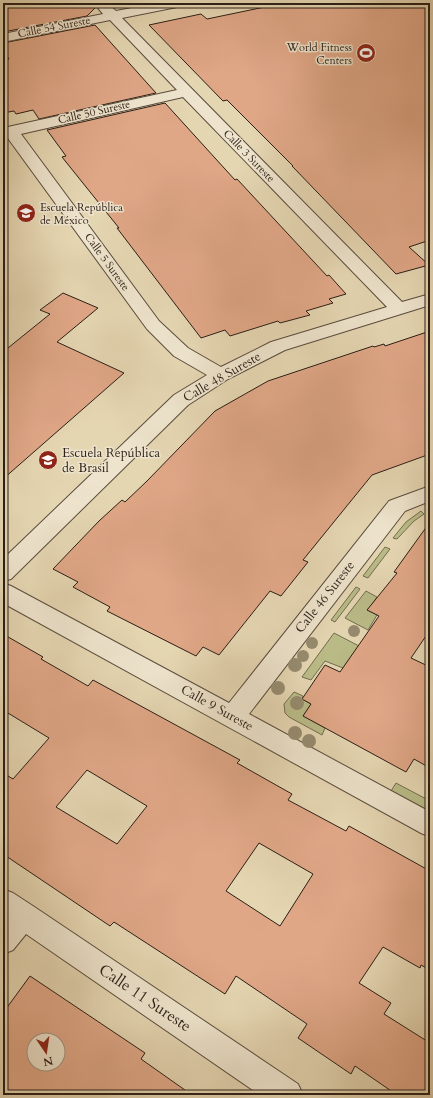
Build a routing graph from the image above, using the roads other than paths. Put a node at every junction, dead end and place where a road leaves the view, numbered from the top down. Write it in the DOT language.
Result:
graph roads {
  1 [pos="100,3"];
  2 [pos="177,3"];
  3 [pos="112,16"];
  4 [pos="3,38"];
  5 [pos="185,92"];
  6 [pos="7,132"];
  7 [pos="430,299"];
  8 [pos="399,309"];
  9 [pos="221,375"];
  10 [pos="430,493"];
  11 [pos="3,572"];
  12 [pos="3,592"];
  13 [pos="232,717"];
  14 [pos="430,825"];
  15 [pos="13,908"];
  16 [pos="3,940"];
  17 [pos="287,1095"];
  1 -- 3 [label="street, Calle 3 Sureste"];
  2 -- 3 [label="street, Calle 54 Sureste"];
  3 -- 4 [label="street, Calle 54 Sureste"];
  3 -- 5 [label="street, Calle 3 Sureste"];
  5 -- 6 [label="street, Calle 50 Sureste"];
  5 -- 8 [label="street, Calle 3 Sureste"];
  6 -- 9 [label="street, Calle 5 Sureste"];
  7 -- 8 [label="street, Calle 48 Sureste"];
  8 -- 9 [label="street, Calle 48 Sureste"];
  9 -- 11 [label="street, Calle 48 Sureste"];
  10 -- 13 [label="street, Calle 46 Sureste"];
  12 -- 13 [label="street, Calle 9 Sureste"];
  13 -- 14 [label="street, Calle 9 Sureste"];
  15 -- 16 [label="street"];
  15 -- 17 [label="street, Calle 11 Sureste"];
}
